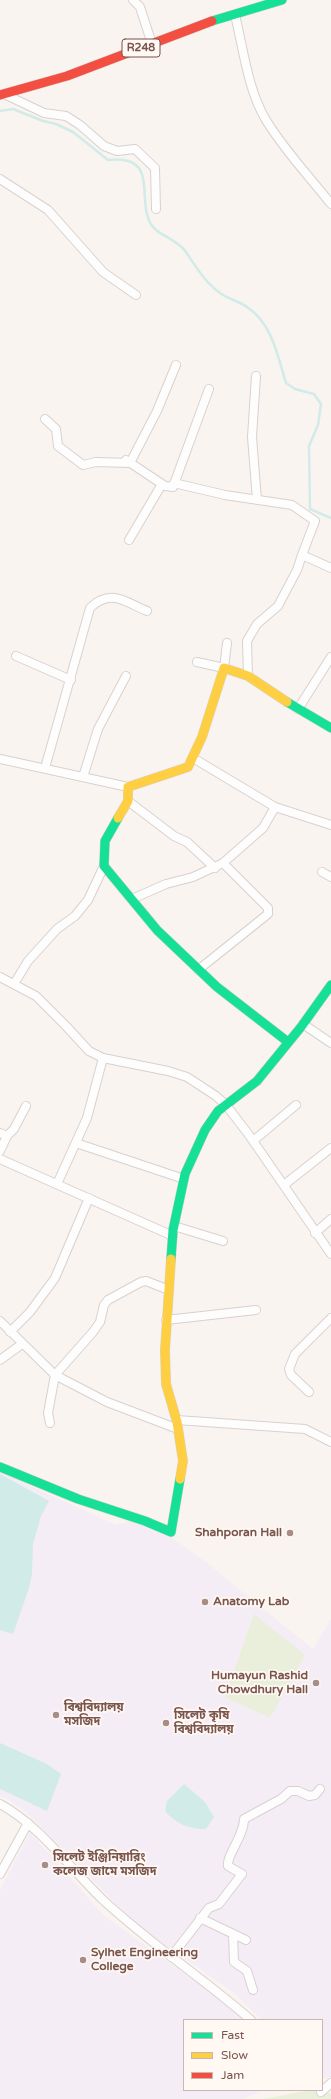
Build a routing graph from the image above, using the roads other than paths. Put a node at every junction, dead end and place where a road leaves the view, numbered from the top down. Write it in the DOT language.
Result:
graph roads {
  1 [pos="133,0"];
  2 [pos="282,0"];
  3 [pos="235,15"];
  4 [pos="152,44"];
  5 [pos="2,95"];
  6 [pos="0,179"];
  7 [pos="331,204"];
  8 [pos="156,210"];
  9 [pos="136,295"];
  10 [pos="176,365"];
  11 [pos="256,376"];
  12 [pos="209,389"];
  13 [pos="44,419"];
  14 [pos="122,458"];
  15 [pos="130,463"];
  16 [pos="174,483"];
  17 [pos="162,484"];
  18 [pos="257,500"];
  19 [pos="129,540"];
  20 [pos="302,555"];
  21 [pos="331,568"];
  22 [pos="147,611"];
  23 [pos="227,643"];
  24 [pos="16,656"];
  25 [pos="331,657"];
  26 [pos="197,662"];
  27 [pos="224,668"];
  28 [pos="126,676"];
  29 [pos="248,676"];
  30 [pos="71,680"];
  31 [pos="298,709"];
  32 [pos="331,728"];
  33 [pos="193,758"];
  34 [pos="0,759"];
  35 [pos="45,768"];
  36 [pos="83,777"];
  37 [pos="128,787"];
  38 [pos="128,801"];
  39 [pos="275,807"];
  40 [pos="331,825"];
  41 [pos="223,863"];
  42 [pos="104,866"];
  43 [pos="215,868"];
  44 [pos="322,872"];
  45 [pos="331,877"];
  46 [pos="132,899"];
  47 [pos="198,970"];
  48 [pos="0,977"];
  49 [pos="14,984"];
  50 [pos="331,984"];
  51 [pos="302,1024"];
  52 [pos="288,1042"];
  53 [pos="331,1043"];
  54 [pos="103,1058"];
  55 [pos="226,1105"];
  56 [pos="296,1105"];
  57 [pos="26,1106"];
  58 [pos="4,1134"];
  59 [pos="253,1141"];
  60 [pos="76,1142"];
  61 [pos="331,1148"];
  62 [pos="0,1151"];
  63 [pos="0,1159"];
  64 [pos="184,1179"];
  65 [pos="57,1184"];
  66 [pos="284,1185"];
  67 [pos="89,1198"];
  68 [pos="331,1219"];
  69 [pos="174,1226"];
  70 [pos="315,1233"];
  71 [pos="173,1236"];
  72 [pos="223,1241"];
  73 [pos="331,1254"];
  74 [pos="169,1290"];
  75 [pos="256,1310"];
  76 [pos="331,1318"];
  77 [pos="166,1320"];
  78 [pos="0,1321"];
  79 [pos="10,1332"];
  80 [pos="22,1344"];
  81 [pos="0,1360"];
  82 [pos="55,1375"];
  83 [pos="309,1392"];
  84 [pos="50,1423"];
  85 [pos="177,1424"];
  86 [pos="331,1442"];
  87 [pos="0,1467"];
  88 [pos="320,1789"];
  89 [pos="0,1804"];
  90 [pos="28,1823"];
  91 [pos="0,1874"];
  92 [pos="200,1918"];
  93 [pos="233,1934"];
  94 [pos="246,1940"];
  95 [pos="171,1957"];
  96 [pos="253,1990"];
  97 [pos="250,2019"];
  98 [pos="331,2083"];
  99 [pos="322,2094"];
  1 -- 4 [label="street"];
  2 -- 3 [label="street, R248"];
  3 -- 4 [label="street, R248"];
  3 -- 7 [label="street"];
  4 -- 5 [label="street, R248"];
  5 -- 8 [label="street"];
  6 -- 9 [label="street"];
  10 -- 15 [label="street"];
  11 -- 18 [label="street"];
  12 -- 16 [label="street"];
  13 -- 15 [label="street"];
  14 -- 15 [label="street"];
  15 -- 17 [label="street"];
  16 -- 17 [label="street"];
  16 -- 18 [label="street"];
  17 -- 19 [label="street"];
  18 -- 20 [label="street"];
  20 -- 21 [label="street"];
  20 -- 29 [label="street"];
  22 -- 30 [label="street"];
  23 -- 27 [label="street"];
  24 -- 30 [label="street"];
  25 -- 31 [label="street"];
  26 -- 27 [label="street"];
  27 -- 29 [label="street"];
  27 -- 33 [label="street"];
  28 -- 36 [label="street"];
  29 -- 31 [label="street"];
  30 -- 35 [label="street"];
  31 -- 32 [label="street"];
  33 -- 37 [label="street"];
  33 -- 39 [label="street"];
  34 -- 35 [label="street"];
  35 -- 36 [label="street"];
  36 -- 37 [label="street"];
  37 -- 38 [label="street"];
  38 -- 42 [label="street"];
  38 -- 43 [label="street"];
  39 -- 40 [label="street"];
  39 -- 41 [label="street"];
  41 -- 43 [label="street"];
  41 -- 47 [label="street"];
  42 -- 46 [label="street"];
  42 -- 49 [label="street"];
  43 -- 46 [label="street"];
  44 -- 45 [label="street"];
  46 -- 47 [label="street"];
  47 -- 52 [label="street"];
  48 -- 49 [label="street"];
  49 -- 54 [label="street"];
  50 -- 51 [label="street"];
  51 -- 52 [label="street"];
  51 -- 53 [label="street"];
  52 -- 55 [label="street"];
  54 -- 55 [label="street"];
  54 -- 60 [label="street"];
  55 -- 59 [label="street"];
  55 -- 64 [label="street"];
  56 -- 59 [label="street"];
  57 -- 58 [label="street"];
  58 -- 62 [label="street"];
  59 -- 66 [label="street"];
  60 -- 64 [label="street"];
  60 -- 65 [label="street"];
  61 -- 66 [label="street"];
  63 -- 65 [label="street"];
  64 -- 69 [label="street"];
  65 -- 67 [label="street"];
  66 -- 70 [label="street"];
  67 -- 71 [label="street"];
  67 -- 79 [label="street"];
  68 -- 70 [label="street"];
  69 -- 71 [label="street"];
  69 -- 72 [label="street"];
  70 -- 73 [label="street"];
  71 -- 74 [label="street"];
  74 -- 77 [label="street"];
  74 -- 82 [label="street"];
  75 -- 77 [label="street"];
  76 -- 83 [label="street"];
  77 -- 85 [label="street"];
  78 -- 79 [label="street"];
  79 -- 80 [label="street"];
  80 -- 81 [label="street"];
  80 -- 82 [label="street"];
  82 -- 84 [label="street"];
  82 -- 85 [label="street"];
  85 -- 86 [label="street"];
  85 -- 87 [label="street"];
  88 -- 92 [label="street"];
  89 -- 90 [label="street"];
  90 -- 91 [label="street"];
  90 -- 95 [label="street"];
  92 -- 93 [label="street"];
  92 -- 95 [label="street"];
  93 -- 94 [label="street"];
  93 -- 96 [label="street"];
  95 -- 97 [label="street"];
  98 -- 99 [label="street"];
}
